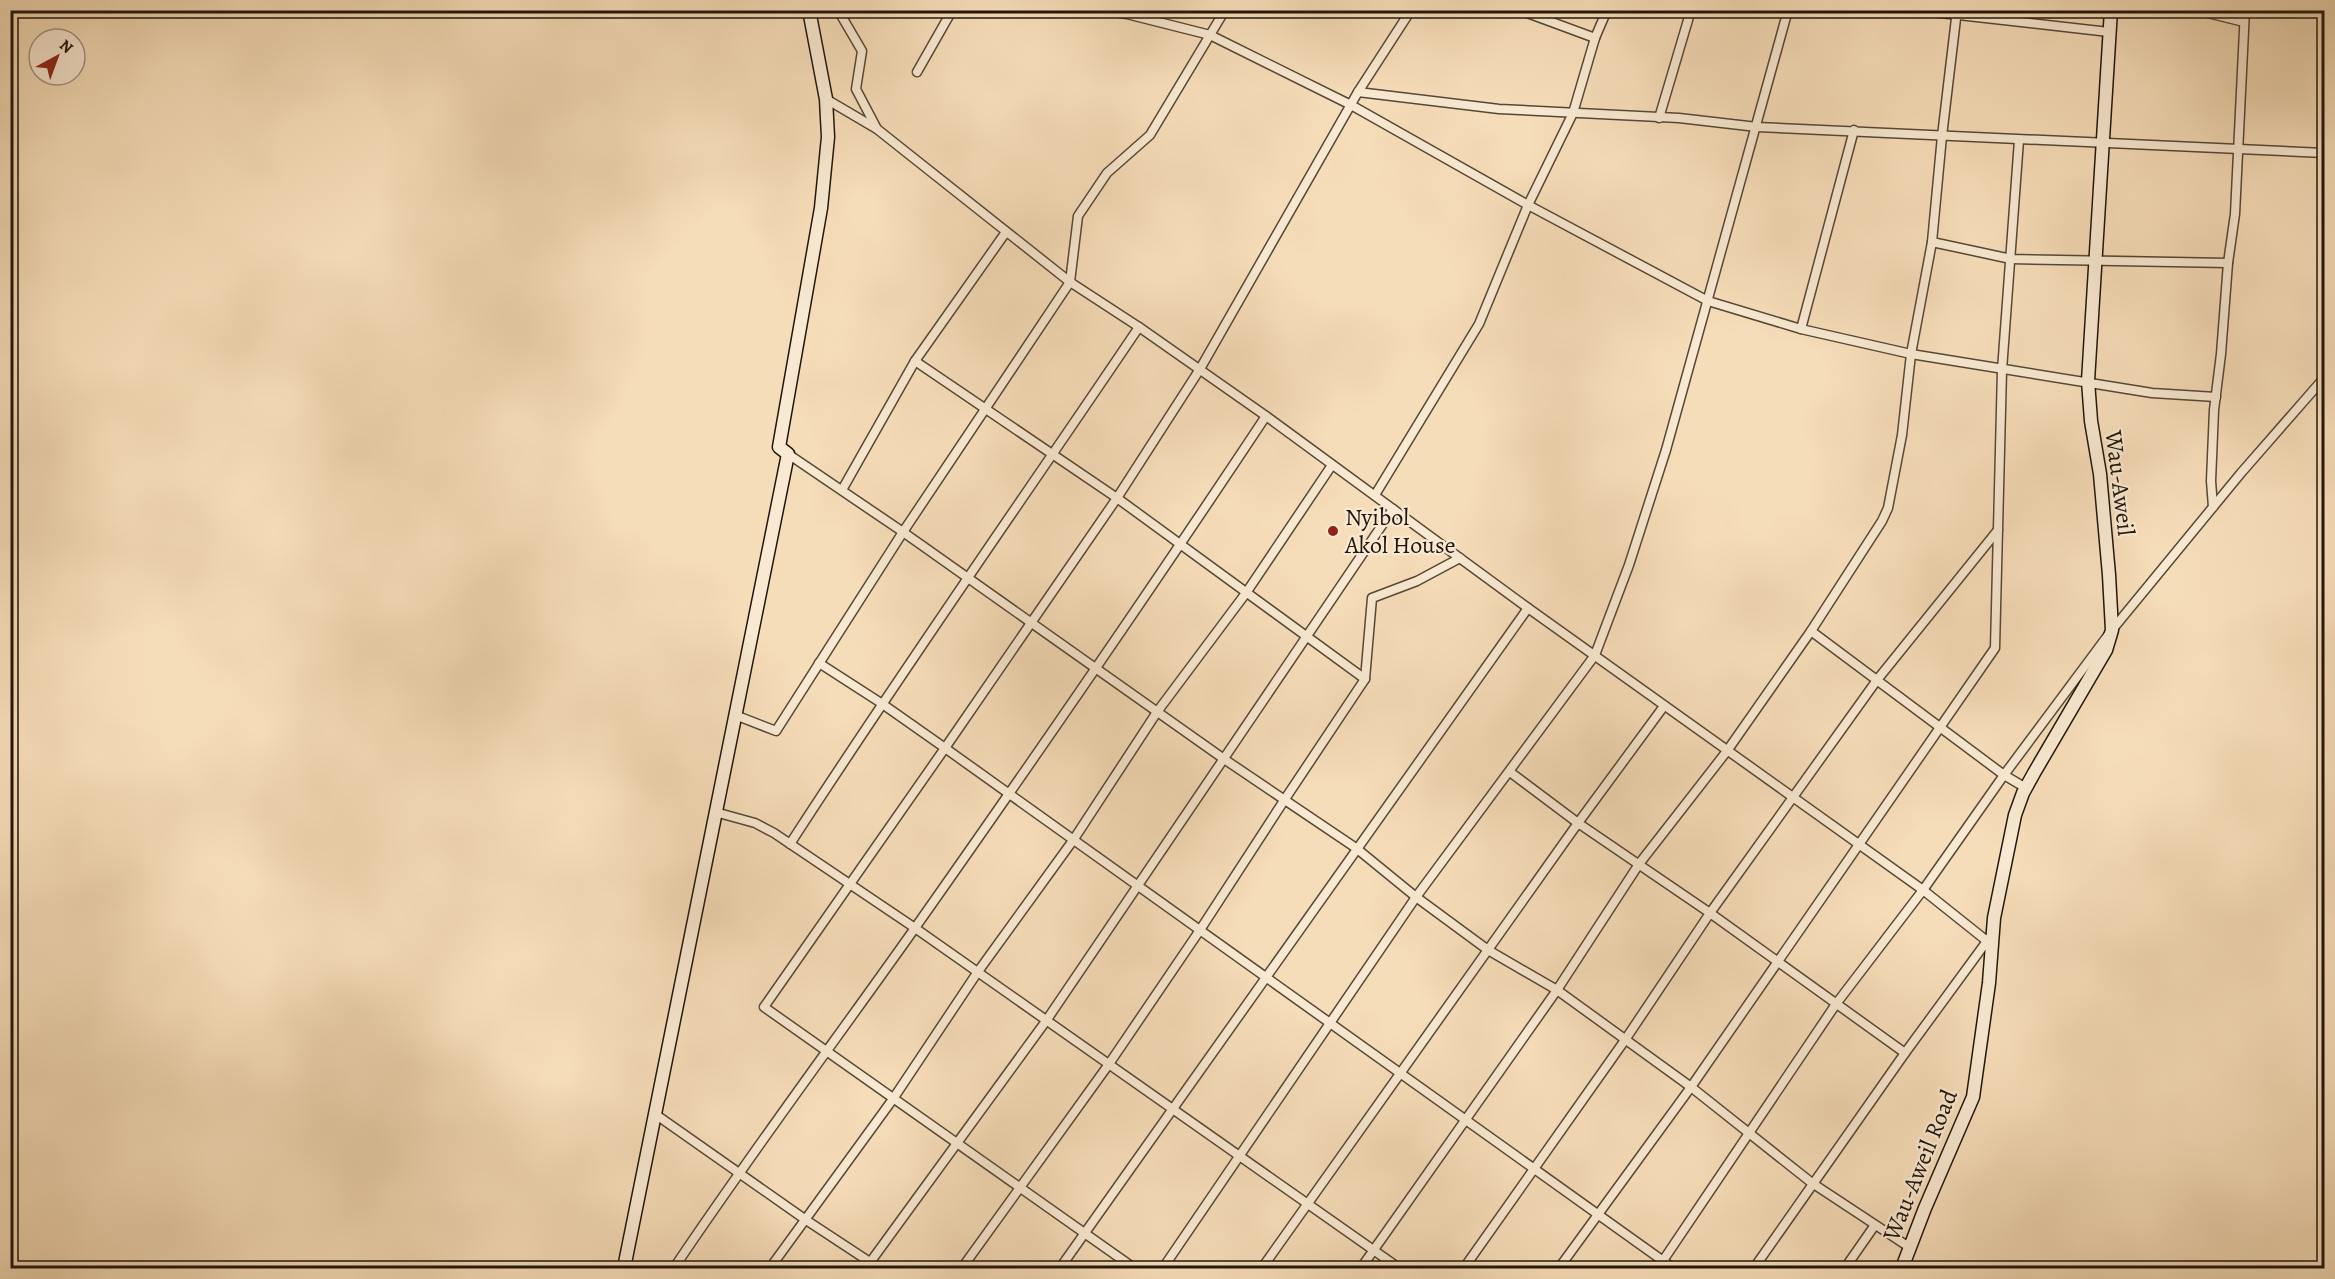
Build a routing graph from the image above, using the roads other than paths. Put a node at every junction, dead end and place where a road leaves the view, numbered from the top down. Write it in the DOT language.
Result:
graph roads {
  1 [pos="809,10"];
  2 [pos="838,10"];
  3 [pos="958,10"];
  4 [pos="1100,10"];
  5 [pos="1226,10"];
  6 [pos="1411,10"];
  7 [pos="1519,10"];
  8 [pos="1607,10"];
  9 [pos="1691,10"];
  10 [pos="1788,10"];
  11 [pos="1914,10"];
  12 [pos="2111,10"];
  13 [pos="2196,10"];
  14 [pos="2245,10"];
  15 [pos="1127,12"];
  16 [pos="1957,13"];
  17 [pos="2244,21"];
  18 [pos="2109,32"];
  19 [pos="1210,35"];
  20 [pos="1595,38"];
  21 [pos="917,72"];
  22 [pos="1358,92"];
  23 [pos="826,99"];
  24 [pos="1351,105"];
  25 [pos="1573,112"];
  26 [pos="1659,118"];
  27 [pos="1757,127"];
  28 [pos="877,129"];
  29 [pos="1854,130"];
  30 [pos="1942,136"];
  31 [pos="2019,140"];
  32 [pos="2102,144"];
  33 [pos="2240,148"];
  34 [pos="2325,153"];
  35 [pos="1528,205"];
  36 [pos="1006,232"];
  37 [pos="1932,242"];
  38 [pos="2011,259"];
  39 [pos="2095,260"];
  40 [pos="2228,263"];
  41 [pos="1070,282"];
  42 [pos="1708,301"];
  43 [pos="1139,327"];
  44 [pos="1801,329"];
  45 [pos="1911,354"];
  46 [pos="915,361"];
  47 [pos="1200,369"];
  48 [pos="2002,370"];
  49 [pos="2325,378"];
  50 [pos="2088,381"];
  51 [pos="2216,397"];
  52 [pos="986,408"];
  53 [pos="1266,416"];
  54 [pos="1053,453"];
  55 [pos="788,454"];
  56 [pos="1332,465"];
  57 [pos="842,490"];
  58 [pos="1375,495"];
  59 [pos="1116,498"];
  60 [pos="2213,507"];
  61 [pos="1393,509"];
  62 [pos="1998,530"];
  63 [pos="903,532"];
  64 [pos="1181,545"];
  65 [pos="1460,558"];
  66 [pos="968,579"];
  67 [pos="1246,593"];
  68 [pos="1528,608"];
  69 [pos="1030,623"];
  70 [pos="2112,630"];
  71 [pos="1811,631"];
  72 [pos="1306,637"];
  73 [pos="1595,655"];
  74 [pos="819,663"];
  75 [pos="1095,669"];
  76 [pos="1365,679"];
  77 [pos="1877,680"];
  78 [pos="881,703"];
  79 [pos="1664,706"];
  80 [pos="1157,712"];
  81 [pos="735,715"];
  82 [pos="1940,728"];
  83 [pos="945,748"];
  84 [pos="1727,751"];
  85 [pos="1224,759"];
  86 [pos="1510,772"];
  87 [pos="2004,775"];
  88 [pos="2026,788"];
  89 [pos="1009,793"];
  90 [pos="1793,798"];
  91 [pos="1285,799"];
  92 [pos="715,812"];
  93 [pos="1578,823"];
  94 [pos="1074,840"];
  95 [pos="790,844"];
  96 [pos="1860,845"];
  97 [pos="1356,848"];
  98 [pos="1639,864"];
  99 [pos="850,884"];
  100 [pos="1138,885"];
  101 [pos="1923,890"];
  102 [pos="1416,897"];
  103 [pos="1710,913"];
  104 [pos="915,928"];
  105 [pos="1200,930"];
  106 [pos="1989,938"];
  107 [pos="1488,950"];
  108 [pos="1777,963"];
  109 [pos="977,973"];
  110 [pos="1268,978"];
  111 [pos="1557,990"];
  112 [pos="1836,1004"];
  113 [pos="1046,1020"];
  114 [pos="1331,1022"];
  115 [pos="1625,1040"];
  116 [pos="826,1052"];
  117 [pos="1905,1053"];
  118 [pos="1109,1064"];
  119 [pos="1400,1072"];
  120 [pos="1692,1086"];
  121 [pos="893,1099"];
  122 [pos="1174,1110"];
  123 [pos="655,1114"];
  124 [pos="1465,1119"];
  125 [pos="1750,1133"];
  126 [pos="957,1144"];
  127 [pos="1240,1157"];
  128 [pos="1535,1169"];
  129 [pos="738,1173"];
  130 [pos="1812,1183"];
  131 [pos="1020,1189"];
  132 [pos="1307,1204"];
  133 [pos="1597,1215"];
  134 [pos="806,1220"];
  135 [pos="1875,1225"];
  136 [pos="1085,1234"];
  137 [pos="1909,1247"];
  138 [pos="1374,1251"];
  139 [pos="1661,1265"];
  140 [pos="868,1266"];
  141 [pos="624,1269"];
  142 [pos="674,1269"];
  143 [pos="770,1269"];
  144 [pos="879,1269"];
  145 [pos="962,1269"];
  146 [pos="1060,1269"];
  147 [pos="1134,1269"];
  148 [pos="1163,1269"];
  149 [pos="1262,1269"];
  150 [pos="1361,1269"];
  151 [pos="1399,1269"];
  152 [pos="1464,1269"];
  153 [pos="1559,1269"];
  154 [pos="1673,1269"];
  155 [pos="1754,1269"];
  156 [pos="1845,1269"];
  157 [pos="1902,1269"];
  1 -- 23 [label="street"];
  2 -- 28 [label="street"];
  3 -- 21 [label="street"];
  4 -- 15 [label="street"];
  5 -- 19 [label="street"];
  6 -- 22 [label="street"];
  7 -- 20 [label="street"];
  8 -- 20 [label="street"];
  9 -- 26 [label="street"];
  10 -- 27 [label="street"];
  11 -- 16 [label="street"];
  12 -- 18 [label="street, Wau-Aweil"];
  13 -- 17 [label="street"];
  14 -- 17 [label="street"];
  15 -- 19 [label="street"];
  16 -- 18 [label="street"];
  16 -- 30 [label="street"];
  17 -- 33 [label="street"];
  18 -- 32 [label="street, Wau-Aweil"];
  19 -- 24 [label="street"];
  19 -- 41 [label="street"];
  20 -- 25 [label="street"];
  22 -- 24 [label="street"];
  22 -- 25 [label="street"];
  23 -- 28 [label="street"];
  23 -- 55 [label="street"];
  24 -- 35 [label="street"];
  24 -- 47 [label="street"];
  25 -- 26 [label="street"];
  25 -- 35 [label="street"];
  26 -- 27 [label="street"];
  27 -- 29 [label="street"];
  27 -- 42 [label="street"];
  28 -- 36 [label="street"];
  29 -- 30 [label="street"];
  29 -- 44 [label="street"];
  30 -- 31 [label="street"];
  30 -- 37 [label="street"];
  31 -- 32 [label="street"];
  31 -- 38 [label="street"];
  32 -- 33 [label="street"];
  32 -- 39 [label="street, Wau-Aweil"];
  33 -- 34 [label="street"];
  33 -- 40 [label="street"];
  35 -- 42 [label="street"];
  35 -- 58 [label="street"];
  36 -- 41 [label="street"];
  36 -- 46 [label="street"];
  37 -- 38 [label="street"];
  37 -- 45 [label="street"];
  38 -- 39 [label="street"];
  38 -- 48 [label="street"];
  39 -- 40 [label="street"];
  39 -- 50 [label="street, Wau-Aweil"];
  40 -- 51 [label="street"];
  41 -- 43 [label="street"];
  41 -- 52 [label="street"];
  42 -- 44 [label="street"];
  42 -- 73 [label="street"];
  43 -- 47 [label="street"];
  43 -- 54 [label="street"];
  44 -- 45 [label="street"];
  45 -- 48 [label="street"];
  45 -- 71 [label="street"];
  46 -- 52 [label="street"];
  46 -- 57 [label="street"];
  47 -- 53 [label="street"];
  47 -- 59 [label="street"];
  48 -- 50 [label="street"];
  48 -- 62 [label="street"];
  49 -- 60 [label="street"];
  50 -- 51 [label="street"];
  50 -- 70 [label="street, Wau-Aweil"];
  51 -- 60 [label="street"];
  52 -- 54 [label="street"];
  52 -- 63 [label="street"];
  53 -- 56 [label="street"];
  53 -- 64 [label="street"];
  54 -- 59 [label="street"];
  54 -- 66 [label="street"];
  55 -- 57 [label="street"];
  55 -- 81 [label="street"];
  56 -- 58 [label="street"];
  56 -- 67 [label="street"];
  57 -- 63 [label="street"];
  58 -- 61 [label="street"];
  59 -- 64 [label="street"];
  59 -- 69 [label="street"];
  60 -- 70 [label="street"];
  61 -- 65 [label="street"];
  61 -- 72 [label="street"];
  62 -- 77 [label="street"];
  62 -- 82 [label="street"];
  63 -- 66 [label="street"];
  63 -- 74 [label="street"];
  64 -- 67 [label="street"];
  64 -- 75 [label="street"];
  65 -- 68 [label="street"];
  65 -- 76 [label="street"];
  66 -- 69 [label="street"];
  66 -- 78 [label="street"];
  67 -- 72 [label="street"];
  67 -- 80 [label="street"];
  68 -- 73 [label="street"];
  68 -- 97 [label="street"];
  69 -- 75 [label="street"];
  69 -- 83 [label="street"];
  70 -- 87 [label="street"];
  70 -- 88 [label="street, Wau-Aweil"];
  71 -- 77 [label="street"];
  71 -- 84 [label="street"];
  72 -- 76 [label="street"];
  72 -- 85 [label="street"];
  73 -- 79 [label="street"];
  73 -- 86 [label="street"];
  74 -- 78 [label="street"];
  74 -- 81 [label="street"];
  75 -- 80 [label="street"];
  75 -- 89 [label="street"];
  76 -- 91 [label="street"];
  77 -- 82 [label="street"];
  77 -- 90 [label="street"];
  78 -- 83 [label="street"];
  78 -- 95 [label="street"];
  79 -- 84 [label="street"];
  79 -- 93 [label="street"];
  80 -- 85 [label="street"];
  80 -- 94 [label="street"];
  81 -- 92 [label="street"];
  82 -- 87 [label="street"];
  82 -- 96 [label="street"];
  83 -- 89 [label="street"];
  83 -- 99 [label="street"];
  84 -- 90 [label="street"];
  84 -- 98 [label="street"];
  85 -- 91 [label="street"];
  85 -- 100 [label="street"];
  86 -- 93 [label="street"];
  86 -- 102 [label="street"];
  87 -- 88 [label="street"];
  87 -- 101 [label="street"];
  88 -- 106 [label="street, Wau-Aweil"];
  89 -- 94 [label="street"];
  89 -- 104 [label="street"];
  90 -- 96 [label="street"];
  90 -- 103 [label="street"];
  91 -- 97 [label="street"];
  91 -- 105 [label="street"];
  92 -- 95 [label="street"];
  92 -- 123 [label="street"];
  93 -- 98 [label="street"];
  93 -- 107 [label="street"];
  94 -- 100 [label="street"];
  94 -- 109 [label="street"];
  95 -- 99 [label="street"];
  96 -- 101 [label="street"];
  96 -- 108 [label="street"];
  97 -- 102 [label="street"];
  97 -- 110 [label="street"];
  98 -- 103 [label="street"];
  98 -- 111 [label="street"];
  99 -- 104 [label="street"];
  99 -- 116 [label="street"];
  100 -- 105 [label="street"];
  100 -- 113 [label="street"];
  101 -- 106 [label="street"];
  101 -- 112 [label="street"];
  102 -- 107 [label="street"];
  102 -- 114 [label="street"];
  103 -- 108 [label="street"];
  103 -- 115 [label="street"];
  104 -- 109 [label="street"];
  104 -- 116 [label="street"];
  105 -- 110 [label="street"];
  105 -- 118 [label="street"];
  106 -- 117 [label="street"];
  106 -- 137 [label="street, Wau-Aweil Road"];
  107 -- 111 [label="street"];
  107 -- 119 [label="street"];
  108 -- 112 [label="street"];
  108 -- 120 [label="street"];
  109 -- 113 [label="street"];
  109 -- 121 [label="street"];
  110 -- 114 [label="street"];
  110 -- 122 [label="street"];
  111 -- 115 [label="street"];
  111 -- 124 [label="street"];
  112 -- 117 [label="street"];
  112 -- 125 [label="street"];
  113 -- 118 [label="street"];
  113 -- 126 [label="street"];
  114 -- 119 [label="street"];
  114 -- 127 [label="street"];
  115 -- 120 [label="street"];
  115 -- 128 [label="street"];
  116 -- 121 [label="street"];
  116 -- 129 [label="street"];
  117 -- 130 [label="street"];
  118 -- 122 [label="street"];
  118 -- 131 [label="street"];
  119 -- 124 [label="street"];
  119 -- 132 [label="street"];
  120 -- 125 [label="street"];
  120 -- 133 [label="street"];
  121 -- 126 [label="street"];
  121 -- 134 [label="street"];
  122 -- 127 [label="street"];
  122 -- 136 [label="street"];
  123 -- 129 [label="street"];
  123 -- 141 [label="street"];
  124 -- 128 [label="street"];
  124 -- 138 [label="street"];
  125 -- 130 [label="street"];
  125 -- 139 [label="street"];
  126 -- 131 [label="street"];
  126 -- 140 [label="street"];
  127 -- 132 [label="street"];
  127 -- 148 [label="street"];
  128 -- 133 [label="street"];
  128 -- 152 [label="street"];
  129 -- 134 [label="street"];
  129 -- 142 [label="street"];
  130 -- 135 [label="street"];
  130 -- 155 [label="street"];
  131 -- 136 [label="street"];
  131 -- 145 [label="street"];
  132 -- 138 [label="street"];
  132 -- 149 [label="street"];
  133 -- 139 [label="street"];
  133 -- 153 [label="street"];
  134 -- 140 [label="street"];
  134 -- 143 [label="street"];
  135 -- 137 [label="street"];
  135 -- 156 [label="street"];
  136 -- 146 [label="street"];
  136 -- 147 [label="street"];
  137 -- 157 [label="street, Wau-Aweil Road"];
  138 -- 150 [label="street"];
  138 -- 151 [label="street"];
  139 -- 154 [label="street"];
  140 -- 144 [label="street"];
}
